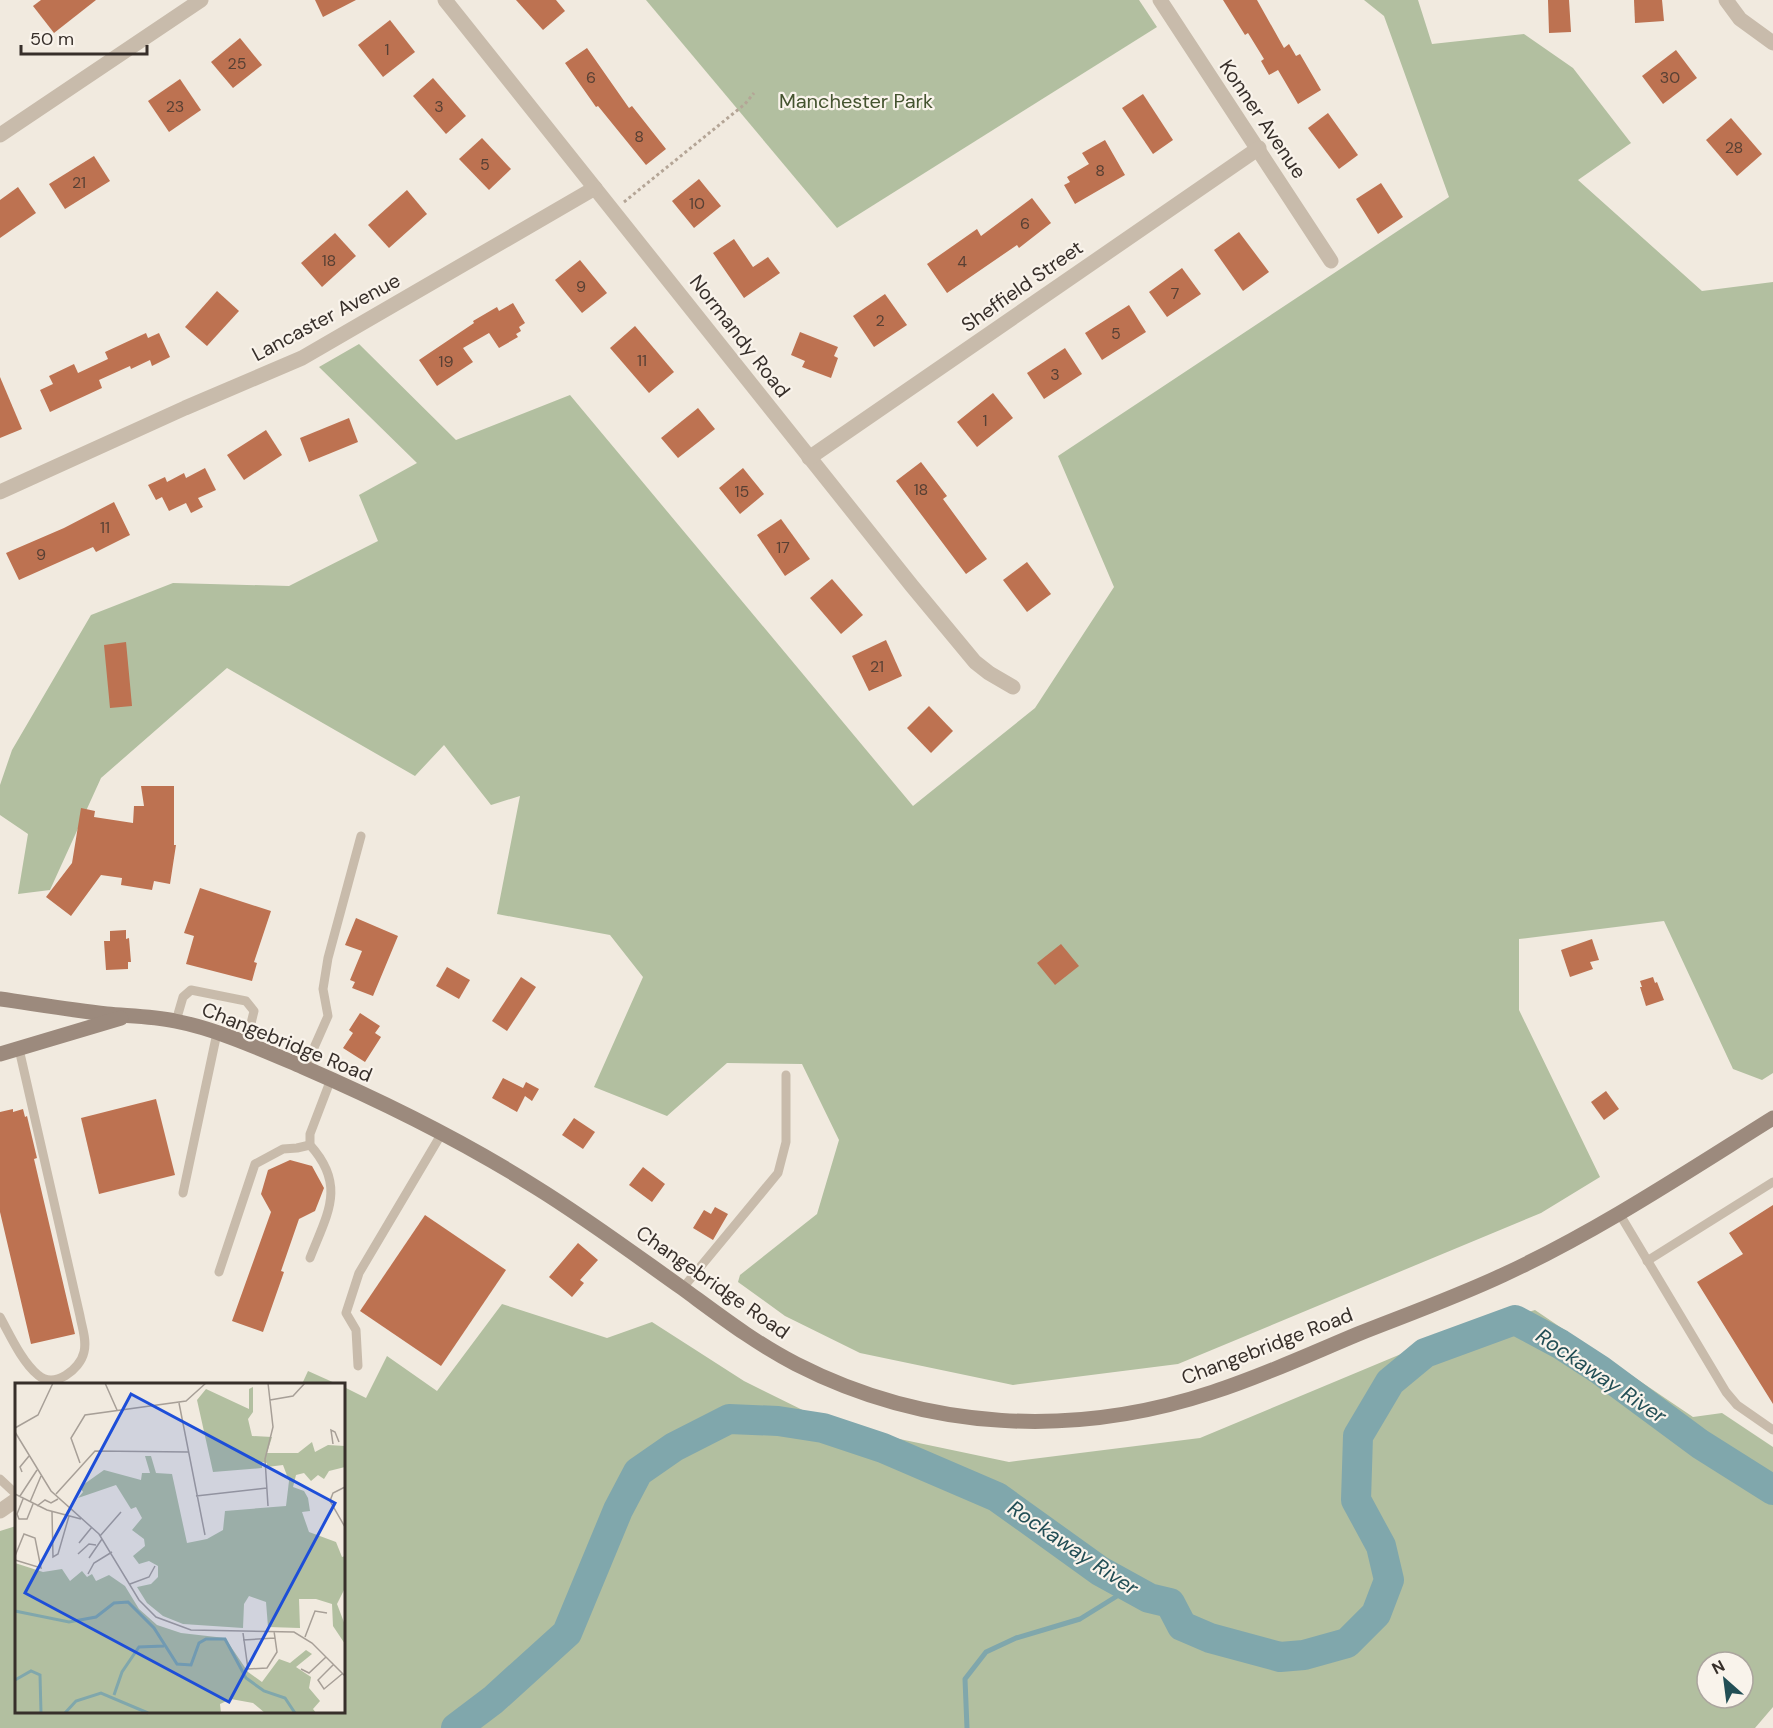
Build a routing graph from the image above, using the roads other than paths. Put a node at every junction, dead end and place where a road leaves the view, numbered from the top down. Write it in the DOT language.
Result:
graph roads {
  1 [pos="201,0"];
  2 [pos="445,0"];
  3 [pos="1160,0"];
  4 [pos="1726,0"];
  5 [pos="1773,43"];
  6 [pos="0,135"];
  7 [pos="1259,148"];
  8 [pos="595,188"];
  9 [pos="1331,261"];
  10 [pos="809,458"];
  11 [pos="0,492"];
  12 [pos="1012,687"];
  13 [pos="361,836"];
  14 [pos="0,999"];
  15 [pos="128,1016"];
  16 [pos="176,1021"];
  17 [pos="217,1034"];
  18 [pos="246,1044"];
  19 [pos="19,1049"];
  20 [pos="0,1054"];
  21 [pos="304,1068"];
  22 [pos="786,1075"];
  23 [pos="331,1079"];
  24 [pos="1773,1118"];
  25 [pos="442,1132"];
  26 [pos="310,1145"];
  27 [pos="1773,1182"];
  28 [pos="183,1193"];
  29 [pos="1619,1213"];
  30 [pos="310,1258"];
  31 [pos="1647,1261"];
  32 [pos="219,1272"];
  33 [pos="682,1289"];
  34 [pos="0,1317"];
  35 [pos="358,1366"];
  36 [pos="1773,1430"];
  37 [pos="0,1479"];
  38 [pos="15,1493"];
  39 [pos="15,1501"];
  40 [pos="0,1511"];
  1 -- 6 [label="street"];
  2 -- 8 [label="street, Normandy Road"];
  3 -- 7 [label="street, Konner Avenue"];
  4 -- 5 [label="street"];
  7 -- 9 [label="street, Konner Avenue"];
  7 -- 10 [label="street, Sheffield Street"];
  8 -- 10 [label="street, Normandy Road"];
  8 -- 11 [label="street, Lancaster Avenue"];
  10 -- 12 [label="street, Normandy Road"];
  13 -- 21 [label="lane"];
  14 -- 15 [label="main road, Changebridge Road"];
  15 -- 16 [label="main road, Changebridge Road"];
  15 -- 19 [label="main road"];
  16 -- 17 [label="main road, Changebridge Road"];
  16 -- 18 [label="lane"];
  17 -- 18 [label="main road, Changebridge Road"];
  17 -- 28 [label="lane"];
  18 -- 21 [label="main road, Changebridge Road"];
  19 -- 20 [label="main road"];
  19 -- 34 [label="lane"];
  21 -- 23 [label="main road, Changebridge Road"];
  22 -- 33 [label="lane"];
  23 -- 25 [label="main road, Changebridge Road"];
  23 -- 26 [label="lane"];
  24 -- 29 [label="main road, Changebridge Road"];
  25 -- 33 [label="main road, Changebridge Road"];
  25 -- 35 [label="lane"];
  26 -- 30 [label="lane"];
  26 -- 32 [label="lane"];
  27 -- 31 [label="lane"];
  29 -- 31 [label="lane"];
  29 -- 33 [label="main road, Changebridge Road"];
  31 -- 36 [label="lane"];
  37 -- 38 [label="lane"];
  39 -- 40 [label="street"];
}
